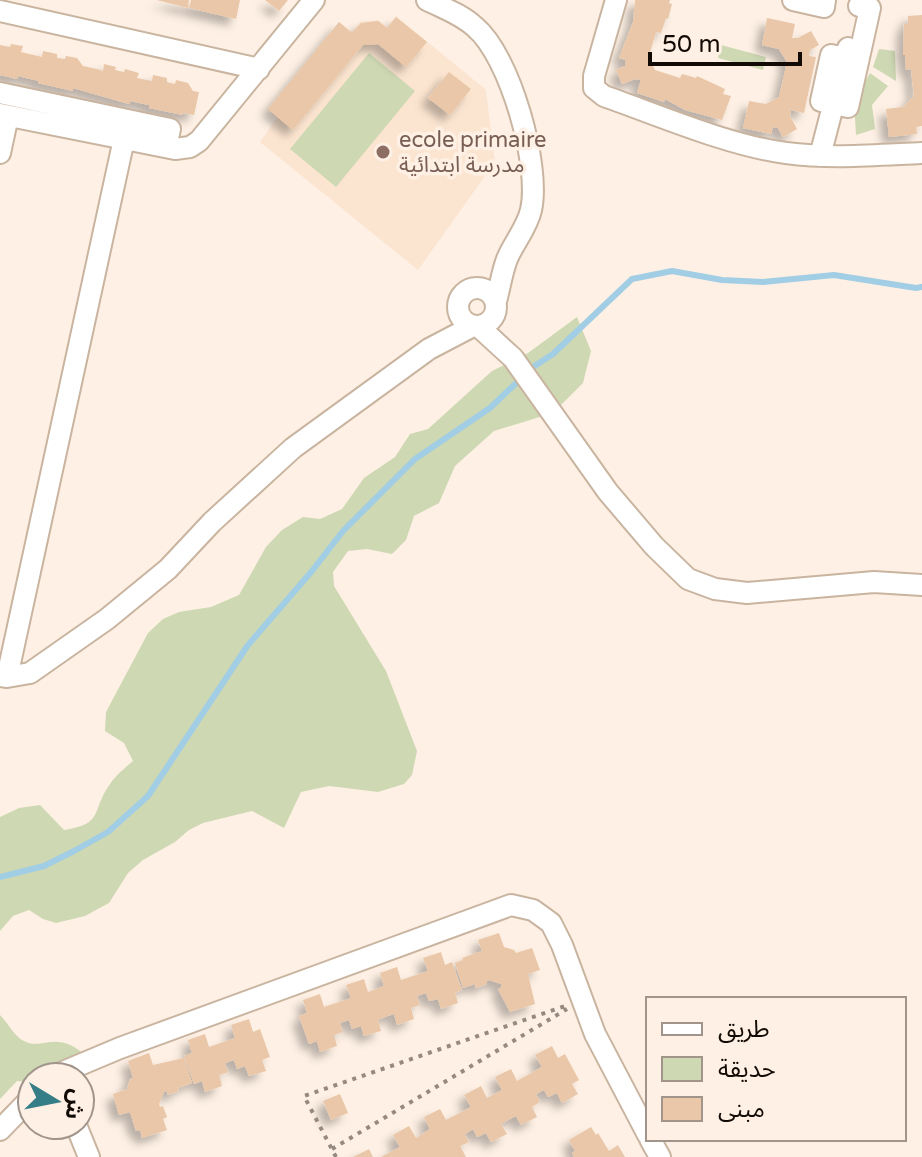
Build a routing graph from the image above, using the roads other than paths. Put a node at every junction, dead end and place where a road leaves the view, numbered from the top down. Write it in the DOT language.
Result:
graph roads {
  1 [pos="314,0"];
  2 [pos="427,0"];
  3 [pos="616,0"];
  4 [pos="793,0"];
  5 [pos="825,0"];
  6 [pos="860,3"];
  7 [pos="0,11"];
  8 [pos="259,69"];
  9 [pos="0,93"];
  10 [pos="834,103"];
  11 [pos="4,115"];
  12 [pos="124,139"];
  13 [pos="166,147"];
  14 [pos="0,153"];
  15 [pos="922,153"];
  16 [pos="820,156"];
  17 [pos="507,259"];
  18 [pos="476,287"];
  19 [pos="496,306"];
  20 [pos="458,308"];
  21 [pos="476,326"];
  22 [pos="429,349"];
  23 [pos="522,370"];
  24 [pos="922,585"];
  25 [pos="4,677"];
  26 [pos="94,1061"];
  27 [pos="16,1114"];
  28 [pos="0,1130"];
  29 [pos="646,1131"];
  1 -- 8 [label="street"];
  2 -- 17 [label="street"];
  3 -- 16 [label="street"];
  4 -- 5 [label="street"];
  6 -- 10 [label="street"];
  6 -- 10 [label="street"];
  7 -- 8 [label="street"];
  8 -- 13 [label="street"];
  9 -- 13 [label="street"];
  10 -- 16 [label="street"];
  11 -- 12 [label="street"];
  11 -- 14 [label="street"];
  12 -- 13 [label="street"];
  12 -- 25 [label="street"];
  15 -- 16 [label="street"];
  17 -- 18 [label="street"];
  17 -- 19 [label="street"];
  18 -- 19 [label="street"];
  18 -- 20 [label="street"];
  19 -- 21 [label="street"];
  19 -- 23 [label="street"];
  20 -- 21 [label="street"];
  20 -- 22 [label="street"];
  21 -- 22 [label="street"];
  21 -- 23 [label="street"];
  22 -- 25 [label="street"];
  23 -- 24 [label="street"];
  26 -- 29 [label="street"];
  27 -- 28 [label="street"];
}
